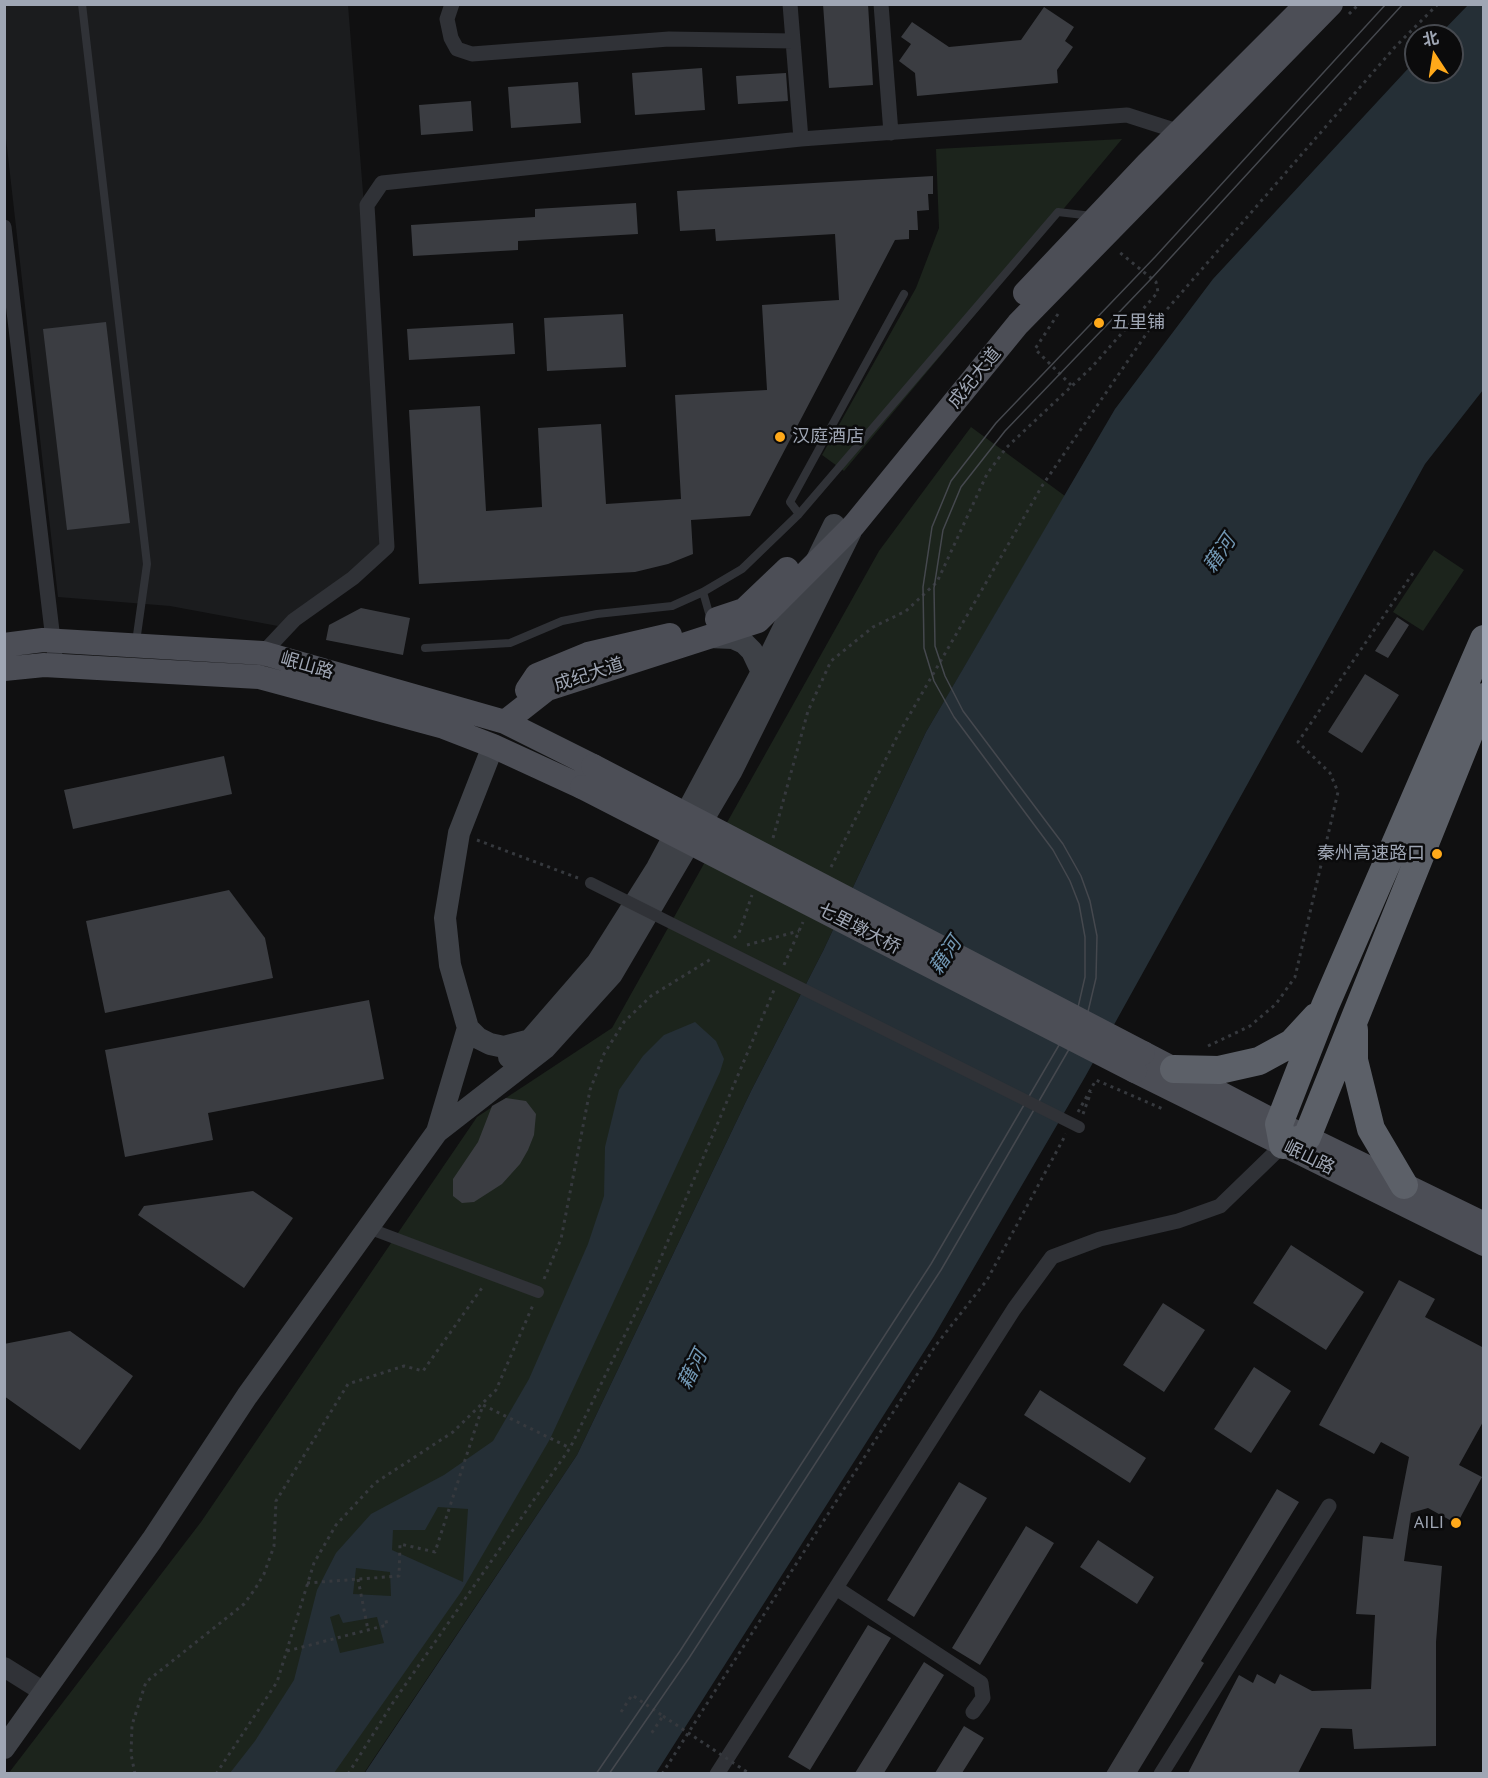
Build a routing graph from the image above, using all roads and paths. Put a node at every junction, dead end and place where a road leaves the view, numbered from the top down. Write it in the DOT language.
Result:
graph roads {
  1 [pos="82,4"];
  2 [pos="452,4"];
  3 [pos="790,4"];
  4 [pos="881,4"];
  5 [pos="1307,4"];
  6 [pos="1331,4"];
  7 [pos="1438,4"];
  8 [pos="793,41"];
  9 [pos="1180,132"];
  10 [pos="891,133"];
  11 [pos="801,139"];
  12 [pos="1097,216"];
  13 [pos="4,227"];
  14 [pos="1117,250"];
  15 [pos="904,294"];
  16 [pos="1059,313"];
  17 [pos="1071,386"];
  18 [pos="799,514"];
  19 [pos="844,525"];
  20 [pos="815,564"];
  21 [pos="1415,570"];
  22 [pos="703,592"];
  23 [pos="711,629"];
  24 [pos="1484,639"];
  25 [pos="54,641"];
  26 [pos="4,645"];
  27 [pos="136,646"];
  28 [pos="425,648"];
  29 [pos="263,653"];
  30 [pos="56,665"];
  31 [pos="4,669"];
  32 [pos="762,672"];
  33 [pos="259,677"];
  34 [pos="1484,696"];
  35 [pos="506,722"];
  36 [pos="493,746"];
  37 [pos="593,766"];
  38 [pos="582,787"];
  39 [pos="459,833"];
  40 [pos="773,839"];
  41 [pos="830,868"];
  42 [pos="591,883"];
  43 [pos="754,891"];
  44 [pos="804,920"];
  45 [pos="799,931"];
  46 [pos="731,940"];
  47 [pos="738,948"];
  48 [pos="717,955"];
  49 [pos="780,975"];
  50 [pos="776,986"];
  51 [pos="1325,1006"];
  52 [pos="1354,1017"];
  53 [pos="468,1028"];
  54 [pos="531,1039"];
  55 [pos="1202,1049"];
  56 [pos="1139,1062"];
  57 [pos="1174,1070"];
  58 [pos="1096,1080"];
  59 [pos="1169,1112"];
  60 [pos="440,1122"];
  61 [pos="1076,1124"];
  62 [pos="1067,1133"];
  63 [pos="1290,1135"];
  64 [pos="1404,1185"];
  65 [pos="1484,1224"];
  66 [pos="368,1228"];
  67 [pos="1484,1244"];
  68 [pos="491,1274"];
  69 [pos="538,1292"];
  70 [pos="483,1405"];
  71 [pos="570,1448"];
  72 [pos="1329,1506"];
  73 [pos="357,1579"];
  74 [pos="307,1583"];
  75 [pos="836,1588"];
  76 [pos="384,1616"];
  77 [pos="368,1630"];
  78 [pos="287,1651"];
  79 [pos="4,1667"];
  80 [pos="44,1692"];
  81 [pos="621,1712"];
  82 [pos="973,1712"];
  83 [pos="663,1716"];
  84 [pos="651,1734"];
  85 [pos="4,1748"];
  86 [pos="135,1773"];
  87 [pos="216,1773"];
  88 [pos="348,1773"];
  89 [pos="662,1773"];
  90 [pos="717,1773"];
  91 [pos="747,1773"];
  92 [pos="1161,1773"];
  1 -- 27 [label="lane"];
  2 -- 8 [label="street"];
  3 -- 8 [label="street"];
  4 -- 10 [label="street"];
  5 -- 9 [label="main road, 成纪大道"];
  6 -- 19 [label="main road, 成纪大道"];
  7 -- 41 [label="path"];
  8 -- 11 [label="street"];
  9 -- 10 [label="street"];
  9 -- 12 [label="main road, 成纪大道"];
  10 -- 11 [label="street"];
  11 -- 29 [label="street"];
  12 -- 18 [label="lane"];
  12 -- 19 [label="main road, 成纪大道"];
  13 -- 25 [label="street"];
  14 -- 17 [label="path"];
  15 -- 18 [label="lane"];
  16 -- 17 [label="path"];
  17 -- 40 [label="path"];
  18 -- 22 [label="lane"];
  19 -- 20 [label="main road, 成纪大道"];
  19 -- 23 [label="main road, 成纪大道"];
  19 -- 60 [label="main road"];
  20 -- 23 [label="main road, 成纪大道"];
  20 -- 32 [label="main road"];
  21 -- 55 [label="path"];
  22 -- 23 [label="lane"];
  22 -- 28 [label="lane"];
  23 -- 32 [label="main road"];
  23 -- 35 [label="main road, 成纪大道"];
  24 -- 51 [label="highway"];
  25 -- 26 [label="main road, 岷山路"];
  25 -- 27 [label="main road, 岷山路"];
  25 -- 30 [label="street"];
  27 -- 29 [label="main road, 岷山路"];
  29 -- 33 [label="street"];
  29 -- 35 [label="main road, 岷山路"];
  30 -- 31 [label="main road, 岷山路"];
  30 -- 33 [label="main road, 岷山路"];
  32 -- 54 [label="main road"];
  33 -- 36 [label="main road, 岷山路"];
  34 -- 52 [label="highway"];
  35 -- 37 [label="main road, 岷山路"];
  36 -- 38 [label="main road, 岷山路"];
  36 -- 39 [label="main road"];
  37 -- 56 [label="main road, 七里墩大桥, bridge"];
  38 -- 56 [label="main road, 七里墩大桥, bridge"];
  39 -- 42 [label="path"];
  39 -- 53 [label="main road"];
  42 -- 61 [label="street, bridge"];
  43 -- 46 [label="path"];
  44 -- 45 [label="path"];
  45 -- 47 [label="path"];
  45 -- 49 [label="path"];
  48 -- 69 [label="path"];
  50 -- 71 [label="path"];
  51 -- 57 [label="highway"];
  51 -- 63 [label="highway"];
  52 -- 63 [label="highway"];
  52 -- 64 [label="highway"];
  53 -- 54 [label="main road"];
  53 -- 60 [label="main road"];
  54 -- 60 [label="main road"];
  56 -- 57 [label="main road, 岷山路"];
  56 -- 63 [label="main road, 岷山路"];
  57 -- 63 [label="main road, 岷山路"];
  58 -- 59 [label="path"];
  58 -- 61 [label="path"];
  58 -- 61 [label="path"];
  60 -- 66 [label="main road"];
  62 -- 89 [label="path"];
  63 -- 64 [label="main road, 岷山路"];
  63 -- 67 [label="main road, 岷山路"];
  63 -- 75 [label="street"];
  64 -- 65 [label="main road, 岷山路"];
  66 -- 68 [label="street"];
  66 -- 80 [label="main road"];
  68 -- 69 [label="street"];
  68 -- 86 [label="path"];
  69 -- 70 [label="path"];
  70 -- 71 [label="path"];
  70 -- 73 [label="path"];
  70 -- 74 [label="path"];
  71 -- 88 [label="path"];
  72 -- 92 [label="street"];
  73 -- 74 [label="path"];
  73 -- 77 [label="path"];
  74 -- 78 [label="path"];
  75 -- 82 [label="street"];
  75 -- 90 [label="street"];
  76 -- 77 [label="path"];
  77 -- 78 [label="path"];
  78 -- 87 [label="path"];
  79 -- 80 [label="street"];
  80 -- 85 [label="main road"];
  81 -- 83 [label="path"];
  83 -- 84 [label="path"];
  83 -- 91 [label="path, bridge"];
}
